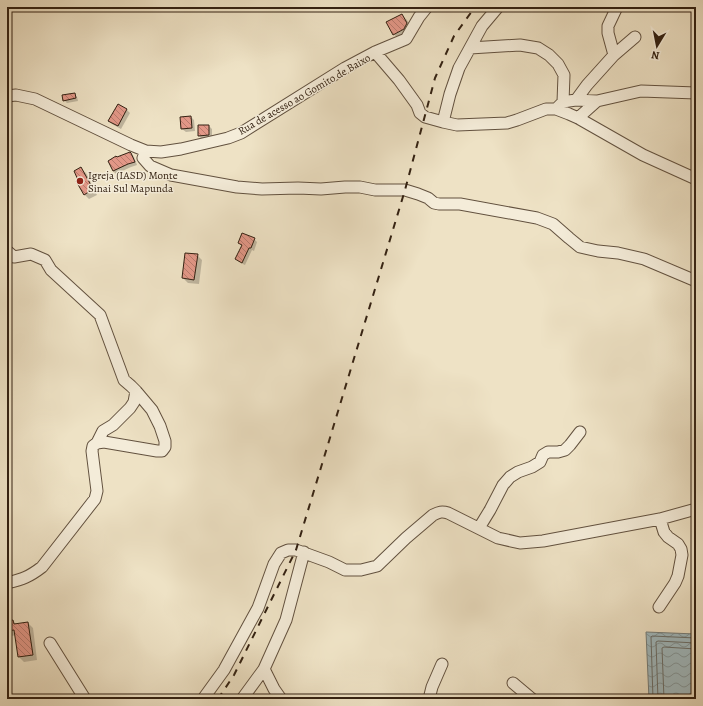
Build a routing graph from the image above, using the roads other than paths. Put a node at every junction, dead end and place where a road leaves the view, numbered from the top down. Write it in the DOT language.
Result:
graph roads {
  1 [pos="427,7"];
  2 [pos="498,7"];
  3 [pos="617,7"];
  4 [pos="635,37"];
  5 [pos="470,48"];
  6 [pos="375,52"];
  7 [pos="614,55"];
  8 [pos="696,93"];
  9 [pos="7,96"];
  10 [pos="576,100"];
  11 [pos="597,101"];
  12 [pos="559,106"];
  13 [pos="578,118"];
  14 [pos="443,122"];
  15 [pos="146,151"];
  16 [pos="696,179"];
  17 [pos="7,251"];
  18 [pos="696,280"];
  19 [pos="136,391"];
  20 [pos="580,432"];
  21 [pos="97,443"];
  22 [pos="696,509"];
  23 [pos="660,519"];
  24 [pos="479,528"];
  25 [pos="304,552"];
  26 [pos="7,583"];
  27 [pos="659,607"];
  28 [pos="50,643"];
  29 [pos="442,664"];
  30 [pos="264,669"];
  31 [pos="514,683"];
  32 [pos="85,699"];
  33 [pos="203,699"];
  34 [pos="242,699"];
  35 [pos="282,699"];
  36 [pos="429,699"];
  37 [pos="532,699"];
  1 -- 6 [label="street, Rua de acesso ao Gomito de Baixo"];
  2 -- 5 [label="street"];
  3 -- 7 [label="street"];
  4 -- 7 [label="street"];
  5 -- 12 [label="street"];
  5 -- 14 [label="street"];
  6 -- 14 [label="street"];
  6 -- 15 [label="street, Rua de acesso ao Gomito de Baixo"];
  7 -- 10 [label="street"];
  8 -- 11 [label="street"];
  9 -- 15 [label="street, Rua de acesso ao Gomito de Baixo"];
  10 -- 11 [label="street"];
  10 -- 12 [label="street"];
  11 -- 13 [label="street"];
  12 -- 13 [label="street"];
  12 -- 14 [label="street"];
  13 -- 16 [label="street"];
  15 -- 18 [label="street"];
  17 -- 19 [label="street"];
  19 -- 21 [label="street"];
  19 -- 21 [label="street"];
  20 -- 24 [label="street"];
  21 -- 26 [label="street"];
  22 -- 23 [label="street"];
  23 -- 24 [label="street"];
  23 -- 27 [label="street"];
  24 -- 25 [label="street"];
  25 -- 30 [label="street"];
  25 -- 33 [label="street"];
  28 -- 32 [label="street"];
  29 -- 36 [label="street"];
  30 -- 34 [label="street"];
  30 -- 35 [label="street"];
  31 -- 37 [label="street"];
}
